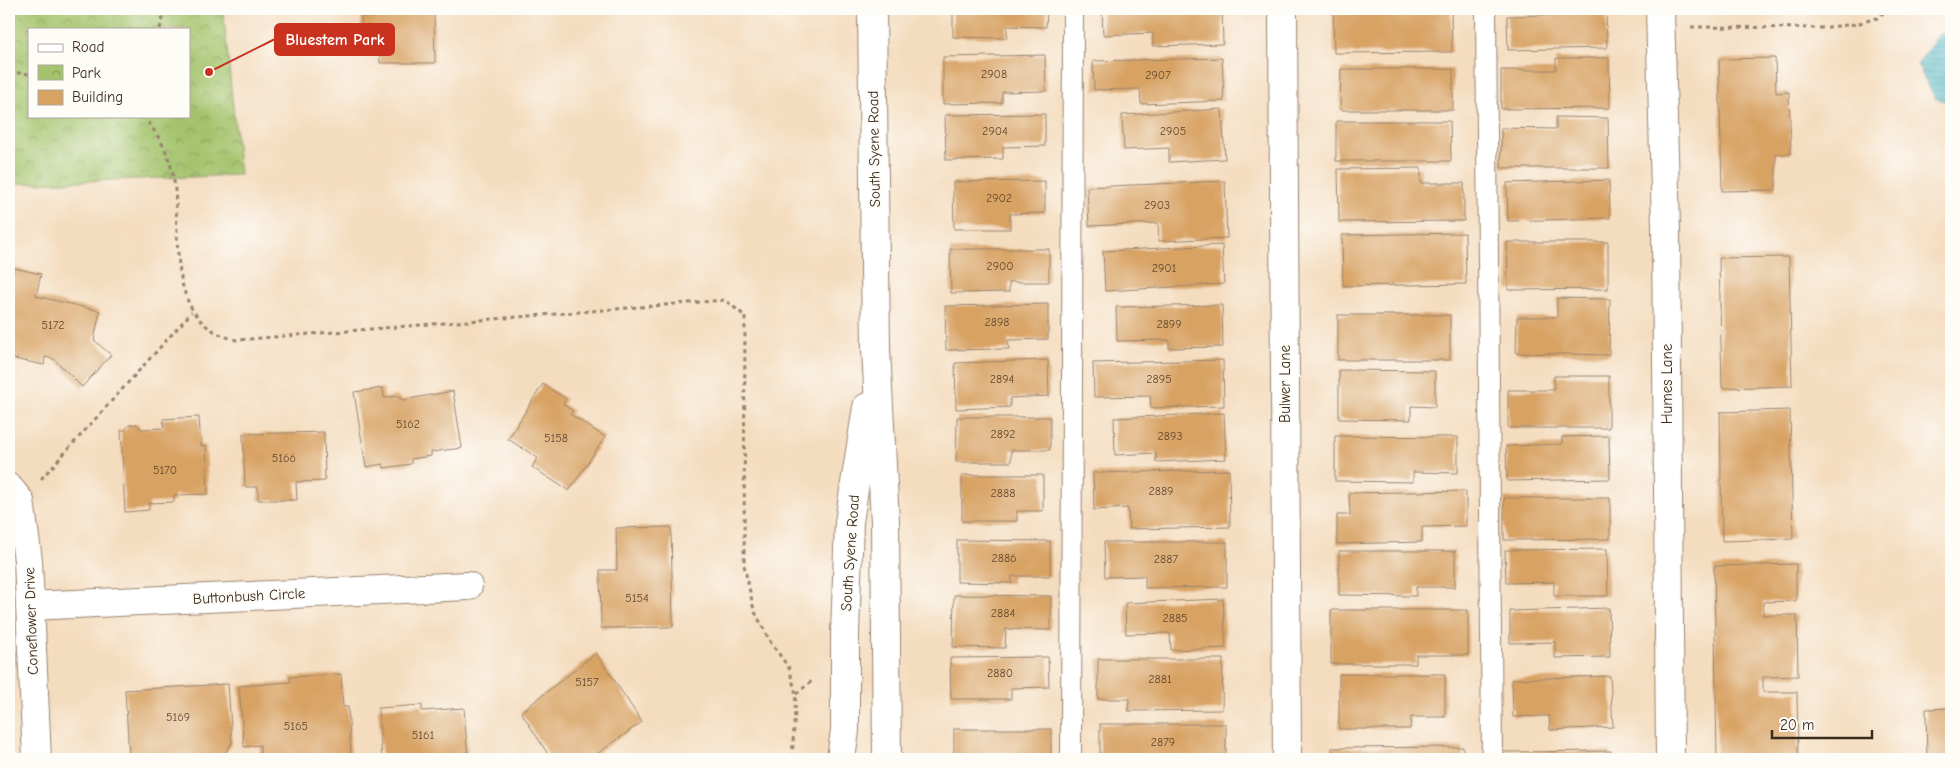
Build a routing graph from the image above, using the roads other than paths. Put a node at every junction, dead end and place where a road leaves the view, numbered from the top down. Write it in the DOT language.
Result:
graph roads {
  1 [pos="872,9"];
  2 [pos="1073,9"];
  3 [pos="1282,9"];
  4 [pos="1486,9"];
  5 [pos="1660,16"];
  6 [pos="876,349"];
  7 [pos="14,495"];
  8 [pos="468,586"];
  9 [pos="30,606"];
  10 [pos="37,759"];
  11 [pos="841,759"];
  12 [pos="887,759"];
  13 [pos="1071,759"];
  14 [pos="1287,759"];
  15 [pos="1492,759"];
  16 [pos="1670,759"];
  1 -- 6 [label="street, South Syene Road"];
  2 -- 13 [label="lane"];
  3 -- 14 [label="street, Bulwer Lane"];
  4 -- 15 [label="lane"];
  5 -- 16 [label="street, Humes Lane"];
  6 -- 11 [label="street, South Syene Road"];
  6 -- 12 [label="street, South Syene Road"];
  7 -- 9 [label="street, Coneflower Drive"];
  8 -- 9 [label="street, Buttonbush Circle"];
  9 -- 10 [label="street, Coneflower Drive"];
}
